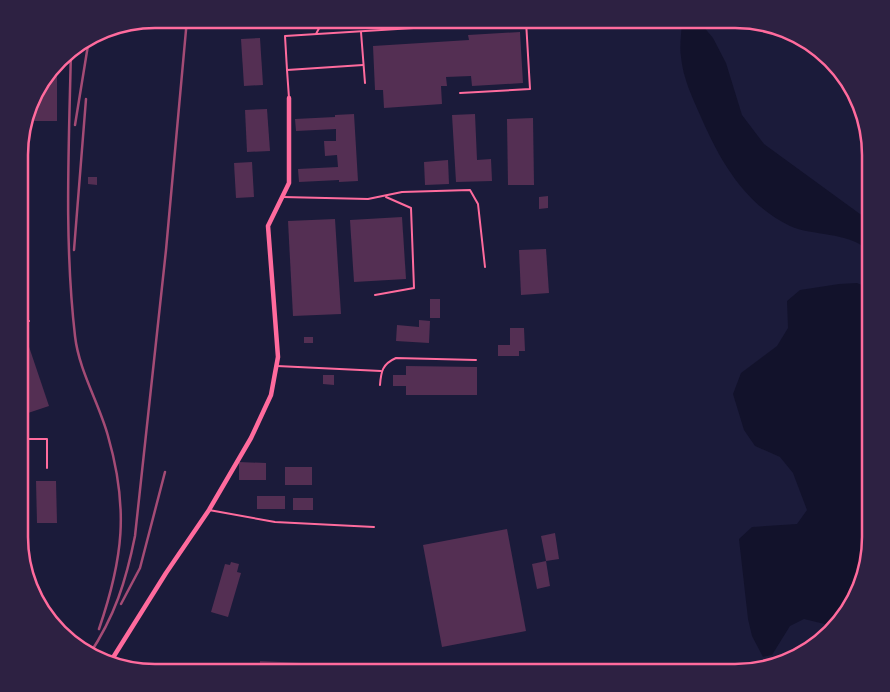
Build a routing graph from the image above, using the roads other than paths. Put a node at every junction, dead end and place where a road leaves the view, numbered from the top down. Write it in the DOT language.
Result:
graph roads {
  1 [pos="319,28"];
  2 [pos="427,28"];
  3 [pos="526,28"];
  4 [pos="361,32"];
  5 [pos="316,34"];
  6 [pos="364,65"];
  7 [pos="287,70"];
  8 [pos="365,83"];
  9 [pos="460,93"];
  10 [pos="289,98"];
  11 [pos="385,196"];
  12 [pos="282,198"];
  13 [pos="485,267"];
  14 [pos="375,295"];
  15 [pos="476,360"];
  16 [pos="277,366"];
  17 [pos="381,371"];
  18 [pos="380,385"];
  19 [pos="28,439"];
  20 [pos="47,468"];
  21 [pos="209,510"];
  22 [pos="374,527"];
  23 [pos="113,657"];
  1 -- 5 [label="lane"];
  2 -- 4 [label="lane"];
  3 -- 9 [label="lane"];
  4 -- 5 [label="lane"];
  4 -- 6 [label="lane"];
  5 -- 7 [label="lane"];
  6 -- 7 [label="lane"];
  6 -- 8 [label="lane"];
  7 -- 10 [label="lane"];
  10 -- 12 [label="street"];
  11 -- 12 [label="lane"];
  11 -- 13 [label="lane"];
  11 -- 14 [label="lane"];
  12 -- 16 [label="street"];
  15 -- 17 [label="lane"];
  16 -- 17 [label="lane"];
  16 -- 21 [label="street"];
  17 -- 18 [label="lane"];
  19 -- 20 [label="lane"];
  21 -- 22 [label="lane"];
  21 -- 23 [label="street"];
}
